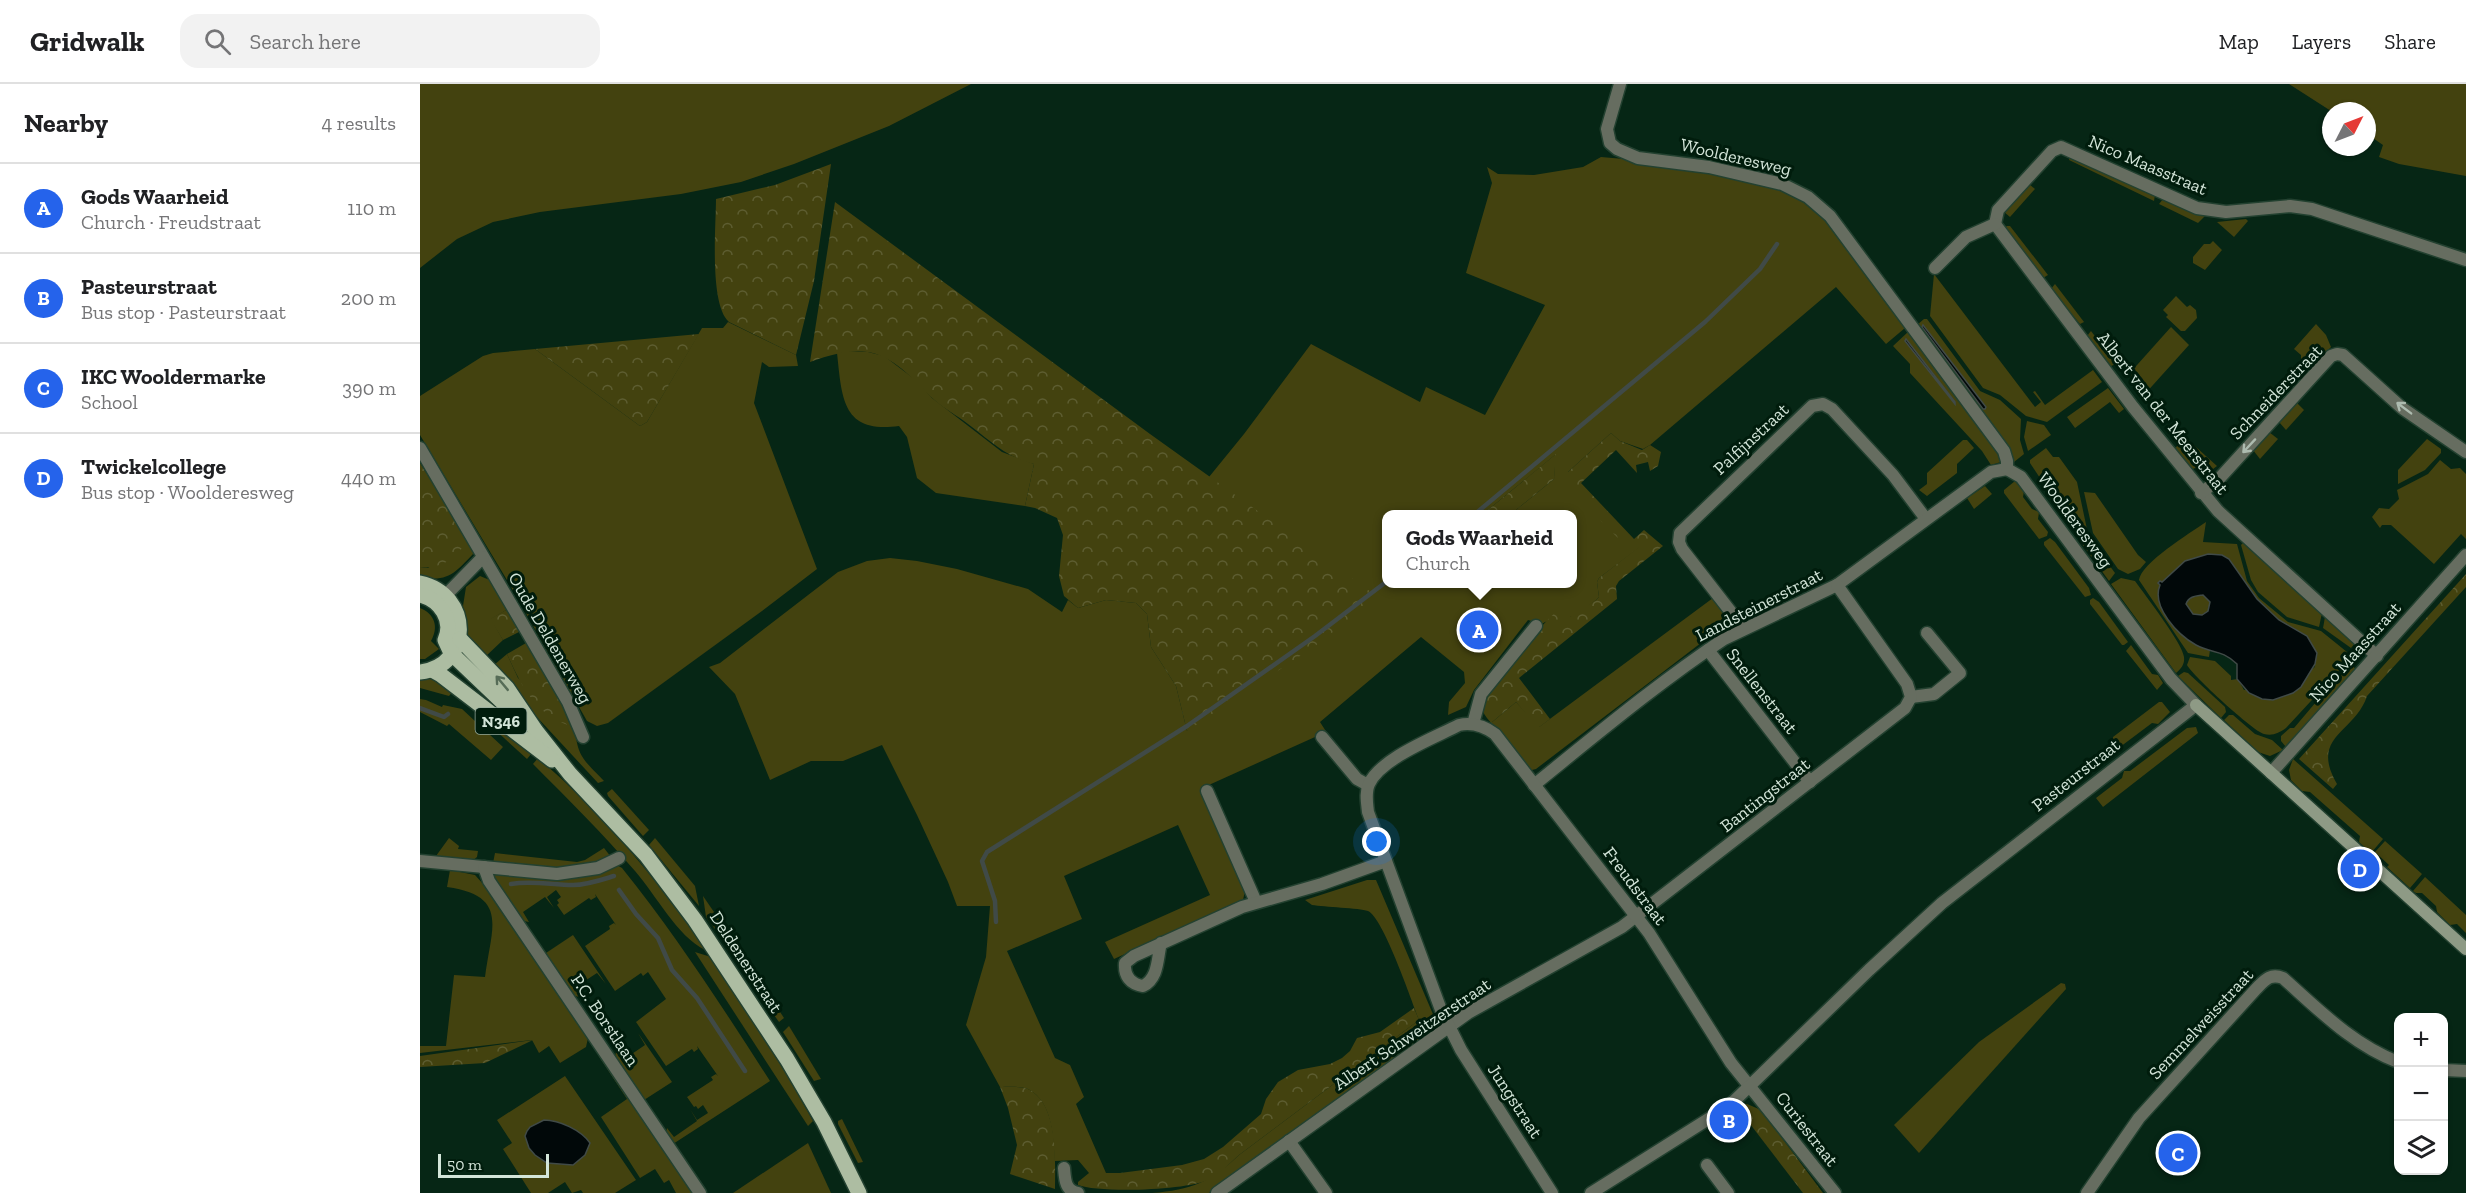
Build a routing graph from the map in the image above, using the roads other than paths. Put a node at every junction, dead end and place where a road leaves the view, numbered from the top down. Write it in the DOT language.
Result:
graph roads {
  1 [pos="1620,84"];
  2 [pos="1995,224"];
  3 [pos="2466,260"];
  4 [pos="1935,268"];
  5 [pos="420,448"];
  6 [pos="2466,452"];
  7 [pos="2007,469"];
  8 [pos="2201,493"];
  9 [pos="1926,519"];
  10 [pos="2466,555"];
  11 [pos="483,557"];
  12 [pos="420,583"];
  13 [pos="1837,585"];
  14 [pos="433,597"];
  15 [pos="1536,626"];
  16 [pos="1742,630"];
  17 [pos="1927,633"];
  18 [pos="460,639"];
  19 [pos="1708,650"];
  20 [pos="451,653"];
  21 [pos="2377,656"];
  22 [pos="426,671"];
  23 [pos="1911,697"];
  24 [pos="2196,705"];
  25 [pos="1473,724"];
  26 [pos="536,731"];
  27 [pos="583,737"];
  28 [pos="1322,737"];
  29 [pos="2271,773"];
  30 [pos="570,774"];
  31 [pos="1810,782"];
  32 [pos="1368,785"];
  33 [pos="1534,785"];
  34 [pos="1207,791"];
  35 [pos="619,858"];
  36 [pos="420,861"];
  37 [pos="1386,861"];
  38 [pos="484,867"];
  39 [pos="1256,902"];
  40 [pos="1636,917"];
  41 [pos="1161,943"];
  42 [pos="2466,949"];
  43 [pos="1449,1027"];
  44 [pos="2394,1061"];
  45 [pos="2448,1070"];
  46 [pos="2466,1071"];
  47 [pos="1750,1087"];
  48 [pos="1289,1141"];
  49 [pos="1707,1165"];
  50 [pos="1064,1168"];
  51 [pos="700,1193"];
  52 [pos="859,1193"];
  53 [pos="1078,1193"];
  54 [pos="1217,1193"];
  55 [pos="1326,1193"];
  56 [pos="1552,1193"];
  57 [pos="1591,1193"];
  58 [pos="1728,1193"];
  59 [pos="1834,1193"];
  60 [pos="2086,1193"];
  1 -- 7 [label="street, Woolderesweg"];
  2 -- 3 [label="street, Nico Maasstraat"];
  2 -- 4 [label="street"];
  2 -- 8 [label="street, Albert van der Meerstraat"];
  5 -- 11 [label="street, Oude Deldenerweg"];
  6 -- 8 [label="street, Schneiderstraat, one-way"];
  7 -- 9 [label="street, Landsteinerstraat"];
  7 -- 24 [label="street, Woolderesweg"];
  8 -- 21 [label="street, Albert van der Meerstraat"];
  9 -- 13 [label="street, Landsteinerstraat"];
  9 -- 16 [label="street, Palfijnstraat"];
  10 -- 21 [label="street, Nico Maasstraat"];
  11 -- 14 [label="street"];
  11 -- 27 [label="street, Oude Deldenerweg"];
  12 -- 14 [label="main road"];
  13 -- 16 [label="street, Landsteinerstraat"];
  13 -- 23 [label="street"];
  14 -- 18 [label="main road"];
  14 -- 20 [label="main road"];
  15 -- 25 [label="street"];
  16 -- 19 [label="street, Landsteinerstraat"];
  17 -- 23 [label="street"];
  18 -- 20 [label="main road, N346"];
  26 -- 18 [label="main road, Deldenerstraat / N346, one-way"];
  19 -- 31 [label="street, Snellenstraat"];
  19 -- 33 [label="street, Landsteinerstraat"];
  20 -- 22 [label="main road, N346"];
  20 -- 26 [label="main road, Deldenerstraat / N346"];
  21 -- 29 [label="street, Nico Maasstraat"];
  22 -- 30 [label="main road, Deldenerstraat / N346"];
  23 -- 31 [label="street, Bantingstraat"];
  24 -- 29 [label="street, Woolderesweg"];
  24 -- 47 [label="street, Pasteurstraat"];
  25 -- 32 [label="street"];
  25 -- 33 [label="street, Freudstraat"];
  26 -- 30 [label="main road, Deldenerstraat / N346"];
  28 -- 32 [label="street"];
  29 -- 42 [label="street, Woolderesweg"];
  30 -- 52 [label="main road, Deldenerstraat"];
  31 -- 40 [label="street, Bantingstraat"];
  32 -- 37 [label="street"];
  33 -- 40 [label="street, Freudstraat"];
  34 -- 39 [label="street"];
  35 -- 38 [label="street"];
  36 -- 38 [label="street"];
  37 -- 39 [label="street"];
  37 -- 43 [label="street"];
  38 -- 51 [label="street, P.C. Borstlaan"];
  39 -- 41 [label="street"];
  40 -- 43 [label="street, Albert Schweitzerstraat"];
  40 -- 47 [label="street, Freudstraat"];
  43 -- 48 [label="street, Albert Schweitzerstraat"];
  43 -- 56 [label="street, Jungstraat"];
  44 -- 60 [label="street, Semmelweisstraat"];
  45 -- 46 [label="street"];
  47 -- 57 [label="street, Pasteurstraat"];
  47 -- 59 [label="street, Curiestraat"];
  48 -- 54 [label="street, Albert Schweitzerstraat"];
  48 -- 55 [label="street"];
  49 -- 58 [label="street"];
  50 -- 53 [label="street"];
}
